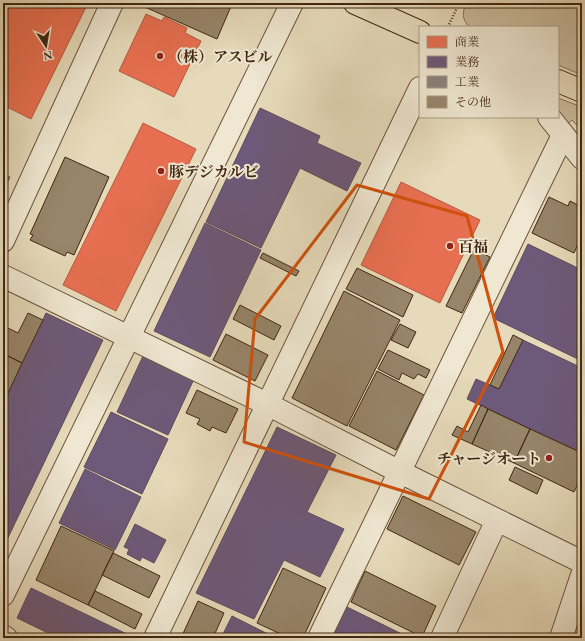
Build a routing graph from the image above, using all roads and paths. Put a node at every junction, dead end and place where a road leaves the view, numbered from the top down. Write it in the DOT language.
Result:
graph roads {
  1 [pos="112,3"];
  2 [pos="292,3"];
  3 [pos="355,3"];
  4 [pos="459,3"];
  5 [pos="448,26"];
  6 [pos="419,32"];
  7 [pos="559,81"];
  8 [pos="419,90"];
  9 [pos="582,91"];
  10 [pos="551,118"];
  11 [pos="563,135"];
  12 [pos="582,158"];
  13 [pos="3,241"];
  14 [pos="3,276"];
  15 [pos="128,337"];
  16 [pos="267,404"];
  17 [pos="400,472"];
  18 [pos="498,520"];
  19 [pos="582,562"];
  20 [pos="582,575"];
  21 [pos="3,595"];
  22 [pos="3,636"];
  23 [pos="6,638"];
  24 [pos="156,638"];
  25 [pos="319,638"];
  26 [pos="442,638"];
  27 [pos="561,638"];
  1 -- 13 [label="street"];
  2 -- 15 [label="street"];
  3 -- 6 [label="main road"];
  4 -- 5 [label="path"];
  7 -- 9 [label="main road"];
  8 -- 16 [label="street"];
  10 -- 11 [label="street"];
  11 -- 12 [label="street"];
  11 -- 17 [label="street"];
  14 -- 15 [label="street"];
  15 -- 16 [label="street"];
  15 -- 21 [label="street"];
  16 -- 17 [label="street"];
  16 -- 24 [label="street"];
  17 -- 18 [label="street"];
  17 -- 25 [label="street"];
  18 -- 19 [label="street"];
  18 -- 26 [label="street"];
  20 -- 27 [label="street"];
  22 -- 23 [label="street"];
}
